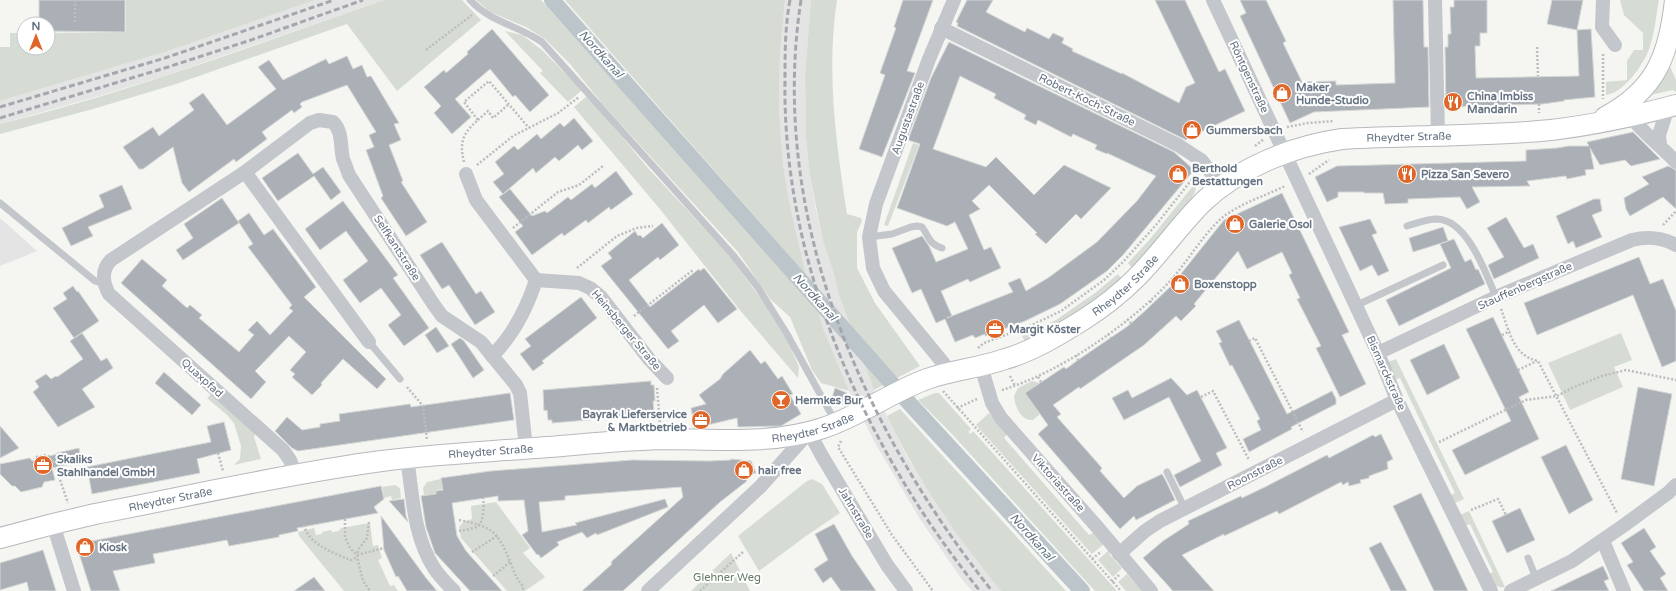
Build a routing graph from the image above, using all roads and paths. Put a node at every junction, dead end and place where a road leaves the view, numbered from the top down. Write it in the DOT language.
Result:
graph roads {
  1 [pos="75,0"];
  2 [pos="470,0"];
  3 [pos="954,0"];
  4 [pos="1213,0"];
  5 [pos="1435,0"];
  6 [pos="1602,0"];
  7 [pos="1675,3"];
  8 [pos="479,10"];
  9 [pos="75,22"];
  10 [pos="1602,27"];
  11 [pos="941,28"];
  12 [pos="1537,46"];
  13 [pos="1615,46"];
  14 [pos="426,50"];
  15 [pos="1676,56"];
  16 [pos="1538,76"];
  17 [pos="587,91"];
  18 [pos="509,104"];
  19 [pos="1539,104"];
  20 [pos="1604,105"];
  21 [pos="1672,106"];
  22 [pos="1540,113"];
  23 [pos="1545,113"];
  24 [pos="1532,114"];
  25 [pos="1630,116"];
  26 [pos="478,120"];
  27 [pos="1336,121"];
  28 [pos="1595,122"];
  29 [pos="529,128"];
  30 [pos="1274,131"];
  31 [pos="1438,135"];
  32 [pos="1660,145"];
  33 [pos="1249,149"];
  34 [pos="1285,154"];
  35 [pos="1331,158"];
  36 [pos="1676,162"];
  37 [pos="603,166"];
  38 [pos="1208,169"];
  39 [pos="245,172"];
  40 [pos="466,174"];
  41 [pos="1305,177"];
  42 [pos="1222,186"];
  43 [pos="0,203"];
  44 [pos="1676,211"];
  45 [pos="1664,223"];
  46 [pos="652,226"];
  47 [pos="1407,226"];
  48 [pos="504,236"];
  49 [pos="869,237"];
  50 [pos="1676,245"];
  51 [pos="942,248"];
  52 [pos="1443,265"];
  53 [pos="693,270"];
  54 [pos="536,280"];
  55 [pos="562,281"];
  56 [pos="104,284"];
  57 [pos="1496,298"];
  58 [pos="1150,301"];
  59 [pos="1153,304"];
  60 [pos="1355,306"];
  61 [pos="1127,319"];
  62 [pos="1131,323"];
  63 [pos="622,325"];
  64 [pos="1510,332"];
  65 [pos="1108,334"];
  66 [pos="1502,335"];
  67 [pos="1111,338"];
  68 [pos="1249,341"];
  69 [pos="369,342"];
  70 [pos="1378,353"];
  71 [pos="1076,355"];
  72 [pos="492,356"];
  73 [pos="977,358"];
  74 [pos="1078,360"];
  75 [pos="1538,361"];
  76 [pos="1518,370"];
  77 [pos="1010,376"];
  78 [pos="1038,377"];
  79 [pos="667,378"];
  80 [pos="400,379"];
  81 [pos="943,380"];
  82 [pos="1676,380"];
  83 [pos="1041,382"];
  84 [pos="1016,386"];
  85 [pos="1557,396"];
  86 [pos="1201,397"];
  87 [pos="1397,400"];
  88 [pos="836,423"];
  89 [pos="809,432"];
  90 [pos="661,440"];
  91 [pos="1439,442"];
  92 [pos="1309,445"];
  93 [pos="838,447"];
  94 [pos="526,448"];
  95 [pos="218,453"];
  96 [pos="430,456"];
  97 [pos="36,458"];
  98 [pos="408,458"];
  99 [pos="224,471"];
  100 [pos="1167,472"];
  101 [pos="1255,473"];
  102 [pos="296,476"];
  103 [pos="1676,485"];
  104 [pos="483,498"];
  105 [pos="1185,509"];
  106 [pos="1471,510"];
  107 [pos="1506,515"];
  108 [pos="74,519"];
  109 [pos="345,519"];
  110 [pos="459,520"];
  111 [pos="369,522"];
  112 [pos="53,524"];
  113 [pos="481,524"];
  114 [pos="304,525"];
  115 [pos="1623,526"];
  116 [pos="459,531"];
  117 [pos="497,536"];
  118 [pos="0,538"];
  119 [pos="1603,541"];
  120 [pos="384,548"];
  121 [pos="472,552"];
  122 [pos="742,552"];
  123 [pos="1119,554"];
  124 [pos="357,556"];
  125 [pos="1528,558"];
  126 [pos="510,562"];
  127 [pos="493,576"];
  128 [pos="1536,578"];
  129 [pos="74,591"];
  130 [pos="370,591"];
  131 [pos="454,591"];
  132 [pos="523,591"];
  133 [pos="648,591"];
  134 [pos="700,591"];
  135 [pos="906,591"];
  136 [pos="932,591"];
  137 [pos="1121,591"];
  138 [pos="1151,591"];
  139 [pos="1491,591"];
  140 [pos="1511,591"];
  141 [pos="1624,591"];
  1 -- 9 [label="path"];
  2 -- 8 [label="lane"];
  3 -- 11 [label="street, Augustastraße"];
  4 -- 30 [label="street, Röntgenstraße"];
  5 -- 31 [label="street"];
  6 -- 10 [label="street"];
  7 -- 15 [label="main road, Rheydter Straße"];
  7 -- 28 [label="main road, Rheydter Straße"];
  8 -- 14 [label="path"];
  8 -- 17 [label="lane"];
  10 -- 13 [label="street"];
  10 -- 20 [label="path"];
  11 -- 38 [label="street, Robert-Koch-Straße"];
  11 -- 49 [label="street, Augustastraße"];
  12 -- 16 [label="path"];
  17 -- 29 [label="path"];
  17 -- 88 [label="lane"];
  18 -- 26 [label="path"];
  18 -- 26 [label="path"];
  18 -- 29 [label="path"];
  19 -- 22 [label="path"];
  21 -- 25 [label="main road, Rheydter Straße"];
  21 -- 32 [label="street, Rheydter Straße"];
  22 -- 23 [label="path"];
  22 -- 24 [label="path"];
  25 -- 28 [label="main road, Rheydter Straße"];
  25 -- 32 [label="street"];
  26 -- 40 [label="path"];
  27 -- 30 [label="path"];
  28 -- 31 [label="main road, Rheydter Straße"];
  29 -- 40 [label="path"];
  30 -- 33 [label="path"];
  30 -- 34 [label="street, Röntgenstraße"];
  31 -- 34 [label="main road, Rheydter Straße"];
  32 -- 36 [label="street"];
  34 -- 42 [label="main road, Rheydter Straße"];
  34 -- 60 [label="street, Bismarckstraße"];
  35 -- 41 [label="path"];
  37 -- 48 [label="path"];
  38 -- 42 [label="street, Robert-Koch-Straße"];
  38 -- 73 [label="path"];
  39 -- 56 [label="street, Selfkantstraße"];
  39 -- 69 [label="street"];
  39 -- 72 [label="street, Selfkantstraße"];
  40 -- 48 [label="street"];
  42 -- 73 [label="main road, Rheydter Straße"];
  43 -- 56 [label="lane, Quaxpfad"];
  44 -- 45 [label="path"];
  46 -- 55 [label="path"];
  47 -- 57 [label="lane"];
  48 -- 54 [label="street"];
  49 -- 51 [label="lane"];
  49 -- 81 [label="street, Augustastraße"];
  50 -- 57 [label="street, Stauffenbergstraße"];
  52 -- 60 [label="lane"];
  53 -- 63 [label="path"];
  54 -- 55 [label="street, Heinsberger Straße"];
  54 -- 72 [label="street"];
  55 -- 63 [label="street, Heinsberger Straße"];
  56 -- 102 [label="street, Quaxpfad"];
  57 -- 64 [label="path"];
  57 -- 70 [label="street, Stauffenbergstraße"];
  58 -- 59 [label="path"];
  60 -- 70 [label="street, Bismarckstraße"];
  61 -- 62 [label="path"];
  63 -- 79 [label="street, Heinsberger Straße"];
  64 -- 66 [label="path"];
  64 -- 75 [label="path"];
  65 -- 67 [label="path"];
  68 -- 92 [label="path"];
  69 -- 80 [label="lane"];
  70 -- 87 [label="street, Bismarckstraße"];
  71 -- 74 [label="path"];
  72 -- 94 [label="street, Selfkantstraße"];
  73 -- 81 [label="main road, Rheydter Straße"];
  73 -- 123 [label="street, Viktoriastraße"];
  75 -- 76 [label="path"];
  75 -- 85 [label="path"];
  77 -- 84 [label="path"];
  78 -- 83 [label="path"];
  79 -- 90 [label="path"];
  80 -- 96 [label="path"];
  81 -- 88 [label="main road, Rheydter Straße"];
  81 -- 137 [label="path"];
  82 -- 85 [label="path"];
  85 -- 91 [label="path"];
  85 -- 115 [label="path"];
  86 -- 101 [label="path"];
  87 -- 92 [label="street, Roonstraße"];
  87 -- 139 [label="street, Bismarckstraße"];
  88 -- 89 [label="main road, Rheydter Straße"];
  89 -- 90 [label="main road, Rheydter Straße"];
  89 -- 133 [label="street"];
  89 -- 135 [label="street, Jahnstraße"];
  90 -- 94 [label="main road, Rheydter Straße"];
  92 -- 101 [label="street, Roonstraße"];
  93 -- 136 [label="path"];
  94 -- 96 [label="main road, Rheydter Straße"];
  95 -- 99 [label="path"];
  96 -- 98 [label="main road, Rheydter Straße"];
  97 -- 108 [label="path"];
  98 -- 102 [label="main road, Rheydter Straße"];
  98 -- 131 [label="street"];
  100 -- 105 [label="lane"];
  101 -- 105 [label="street, Roonstraße"];
  102 -- 108 [label="main road, Rheydter Straße"];
  103 -- 115 [label="street"];
  104 -- 113 [label="path"];
  105 -- 123 [label="street, Roonstraße"];
  106 -- 107 [label="path"];
  108 -- 112 [label="main road, Rheydter Straße"];
  109 -- 124 [label="path"];
  110 -- 113 [label="path"];
  111 -- 124 [label="path"];
  112 -- 118 [label="main road, Rheydter Straße"];
  112 -- 129 [label="street"];
  113 -- 116 [label="path"];
  113 -- 117 [label="path"];
  114 -- 124 [label="path"];
  115 -- 119 [label="street"];
  117 -- 121 [label="path"];
  117 -- 126 [label="path"];
  119 -- 128 [label="street"];
  119 -- 141 [label="street"];
  120 -- 124 [label="path"];
  122 -- 134 [label="path"];
  123 -- 138 [label="street, Viktoriastraße"];
  124 -- 130 [label="path"];
  125 -- 128 [label="lane"];
  126 -- 127 [label="path"];
  126 -- 132 [label="path"];
  128 -- 140 [label="street"];
}
